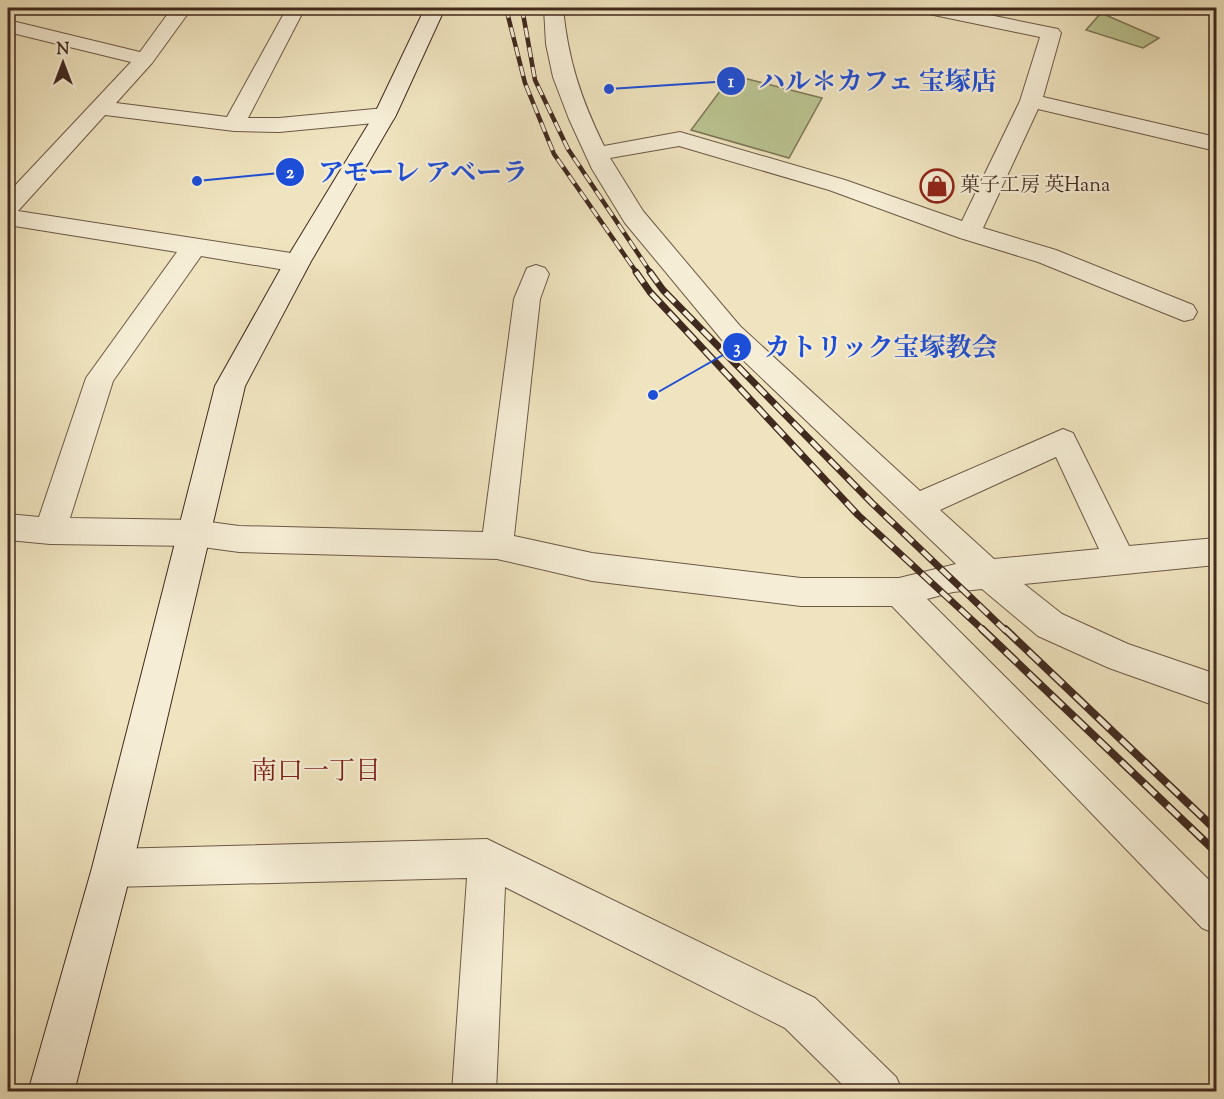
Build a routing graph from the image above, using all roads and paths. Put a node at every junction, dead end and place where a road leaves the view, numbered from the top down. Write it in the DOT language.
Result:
graph roads {
  1 [pos="182,8"];
  2 [pos="297,8"];
  3 [pos="435,8"];
  4 [pos="553,8"];
  5 [pos="929,8"];
  6 [pos="9,28"];
  7 [pos="146,59"];
  8 [pos="1031,101"];
  9 [pos="101,108"];
  10 [pos="386,115"];
  11 [pos="234,124"];
  12 [pos="1216,144"];
  13 [pos="596,154"];
  14 [pos="8,207"];
  15 [pos="8,217"];
  16 [pos="969,232"];
  17 [pos="194,247"];
  18 [pos="297,263"];
  19 [pos="536,274"];
  20 [pos="1185,312"];
  21 [pos="916,507"];
  22 [pos="8,527"];
  23 [pos="50,531"];
  24 [pos="195,533"];
  25 [pos="497,546"];
  26 [pos="1216,551"];
  27 [pos="1120,560"];
  28 [pos="988,574"];
  29 [pos="899,592"];
  30 [pos="1216,690"];
  31 [pos="487,858"];
  32 [pos="112,868"];
  33 [pos="1216,914"];
  34 [pos="51,1092"];
  35 [pos="474,1092"];
  36 [pos="881,1092"];
  1 -- 7 [label="street"];
  2 -- 11 [label="street"];
  3 -- 10 [label="street"];
  4 -- 13 [label="street"];
  5 -- 8 [label="street"];
  6 -- 7 [label="street"];
  7 -- 9 [label="street"];
  8 -- 12 [label="street"];
  8 -- 16 [label="street"];
  9 -- 11 [label="street"];
  9 -- 14 [label="street"];
  10 -- 11 [label="street"];
  10 -- 18 [label="street"];
  13 -- 16 [label="street"];
  13 -- 21 [label="street"];
  15 -- 17 [label="street"];
  16 -- 20 [label="street"];
  17 -- 18 [label="street"];
  17 -- 23 [label="street"];
  18 -- 24 [label="street"];
  19 -- 25 [label="street"];
  21 -- 27 [label="street"];
  21 -- 28 [label="street"];
  22 -- 23 [label="street"];
  23 -- 24 [label="street"];
  24 -- 25 [label="street"];
  24 -- 32 [label="street"];
  25 -- 29 [label="street"];
  26 -- 27 [label="street"];
  27 -- 28 [label="street"];
  28 -- 29 [label="street"];
  28 -- 30 [label="street"];
  29 -- 33 [label="street"];
  31 -- 32 [label="street"];
  31 -- 35 [label="street"];
  31 -- 36 [label="street"];
  32 -- 34 [label="street"];
}
